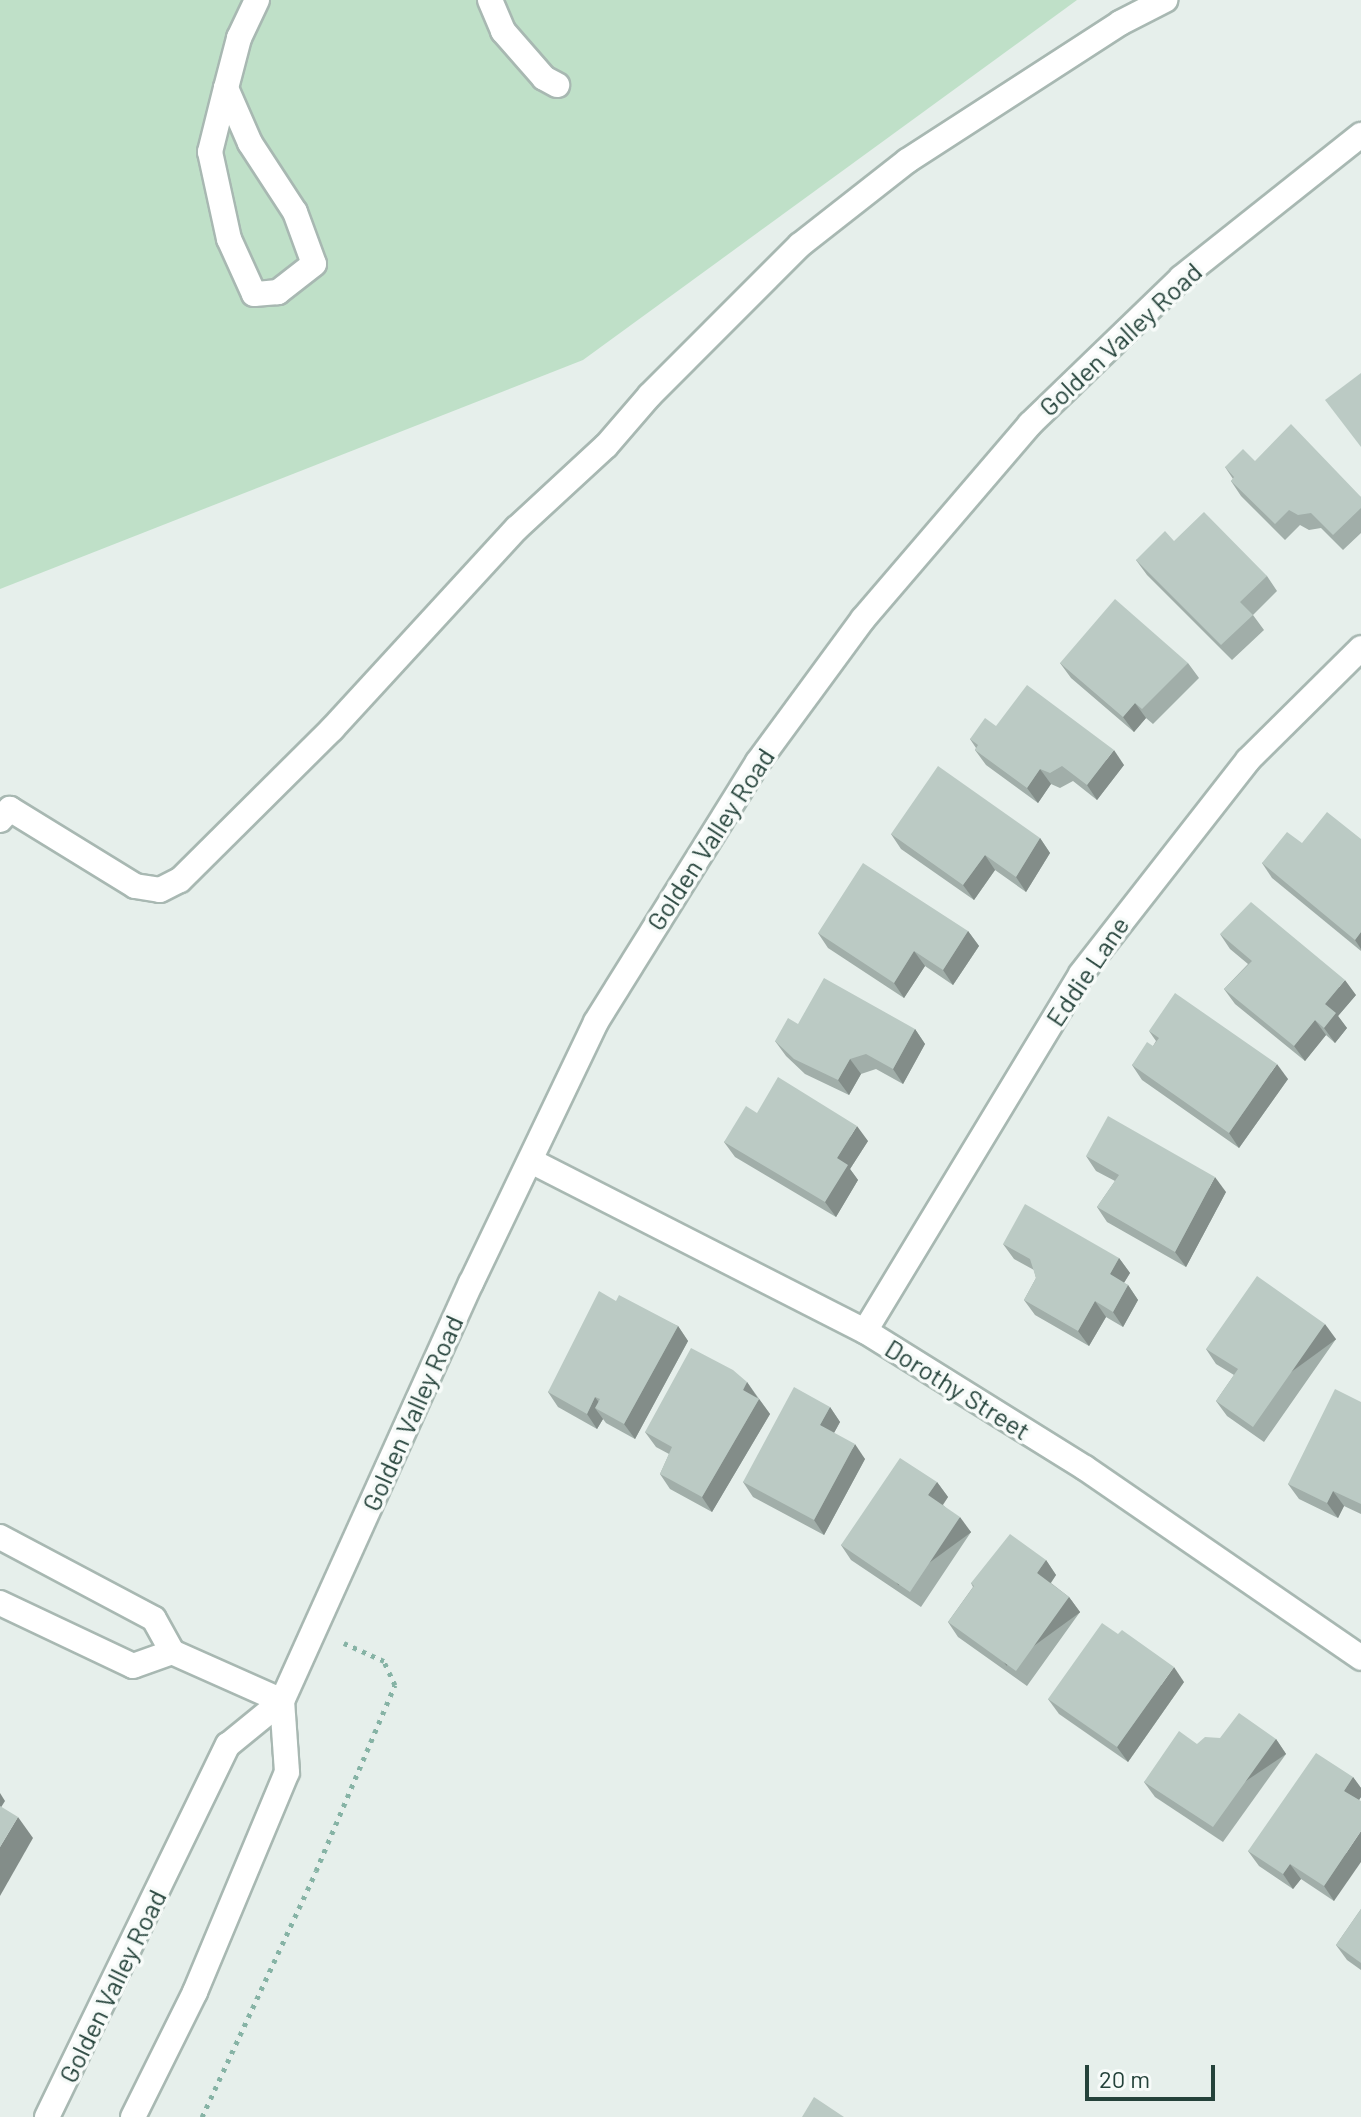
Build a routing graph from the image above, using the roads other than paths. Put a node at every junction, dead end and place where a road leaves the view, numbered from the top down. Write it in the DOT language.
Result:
graph roads {
  1 [pos="257,0"];
  2 [pos="490,0"];
  3 [pos="1165,0"];
  4 [pos="1127,8"];
  5 [pos="557,85"];
  6 [pos="226,88"];
  7 [pos="1361,135"];
  8 [pos="1361,648"];
  9 [pos="0,820"];
  10 [pos="531,1161"];
  11 [pos="865,1331"];
  12 [pos="0,1537"];
  13 [pos="0,1555"];
  14 [pos="34,1556"];
  15 [pos="0,1603"];
  16 [pos="172,1652"];
  17 [pos="1361,1658"];
  18 [pos="282,1701"];
  19 [pos="47,2117"];
  20 [pos="133,2117"];
  1 -- 6 [label="main road"];
  2 -- 5 [label="main road"];
  3 -- 4 [label="main road"];
  4 -- 9 [label="main road"];
  6 -- 6 [label="main road"];
  7 -- 10 [label="main road, Golden Valley Road"];
  8 -- 11 [label="main road, Eddie Lane"];
  10 -- 11 [label="main road, Dorothy Street"];
  10 -- 18 [label="main road, Golden Valley Road"];
  11 -- 17 [label="main road, Dorothy Street"];
  12 -- 14 [label="main road"];
  13 -- 14 [label="main road"];
  14 -- 16 [label="main road"];
  15 -- 16 [label="main road"];
  16 -- 18 [label="main road"];
  18 -- 19 [label="main road, Golden Valley Road"];
  18 -- 20 [label="main road, Golden Valley Road"];
}
